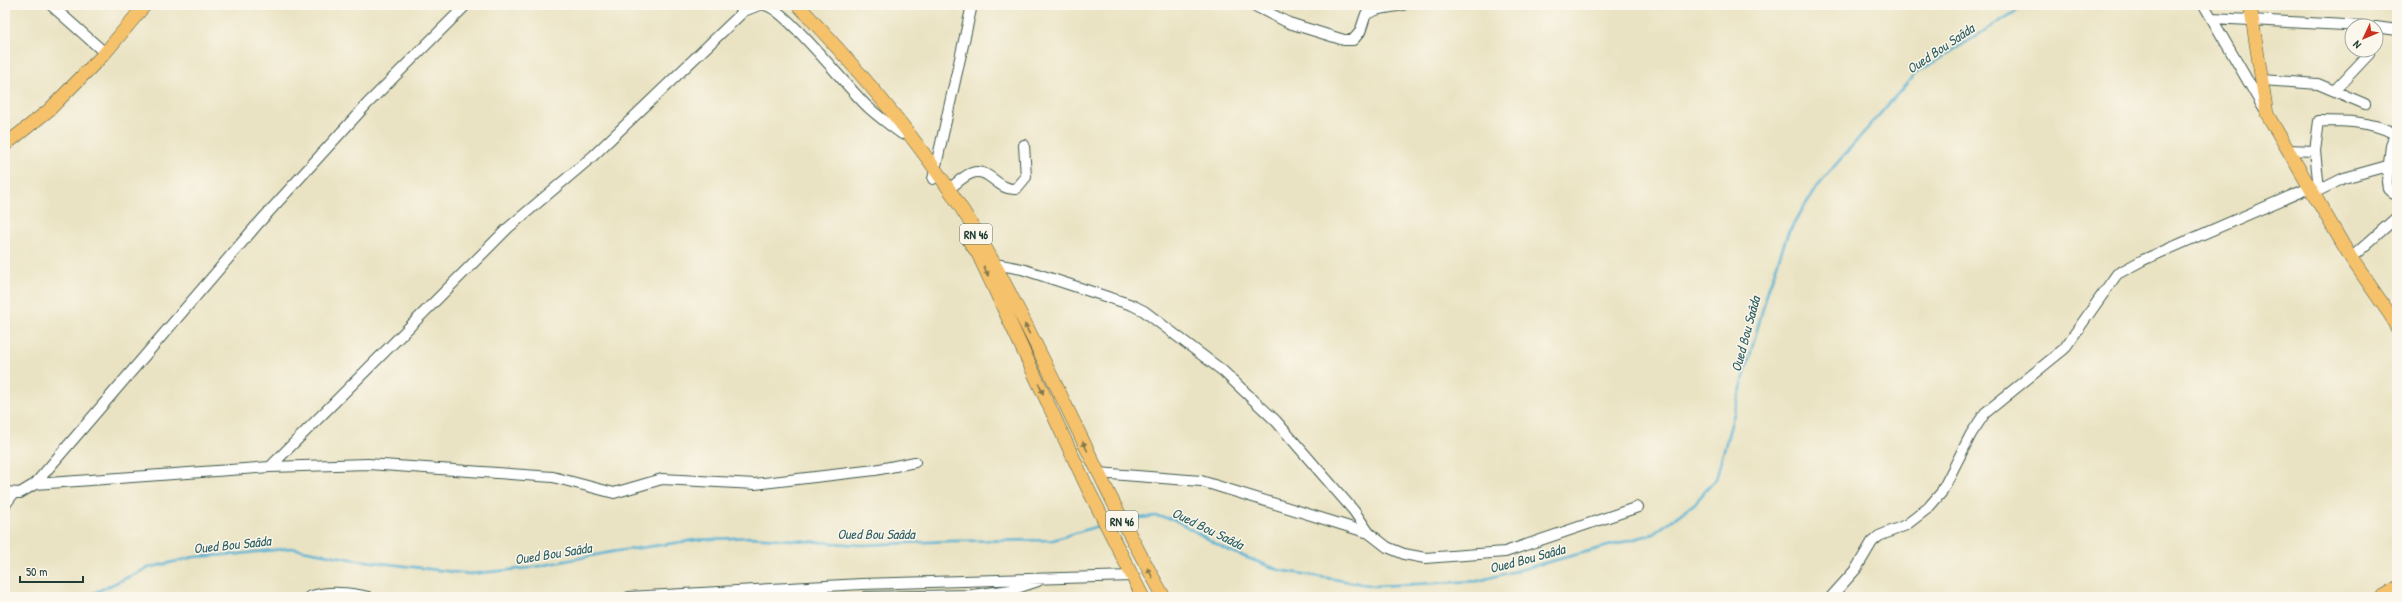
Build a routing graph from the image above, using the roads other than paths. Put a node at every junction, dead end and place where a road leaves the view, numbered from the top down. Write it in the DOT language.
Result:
graph roads {
  1 [pos="50,5"];
  2 [pos="145,5"];
  3 [pos="466,5"];
  4 [pos="759,5"];
  5 [pos="765,5"];
  6 [pos="788,5"];
  7 [pos="798,5"];
  8 [pos="972,5"];
  9 [pos="1253,5"];
  10 [pos="1403,5"];
  11 [pos="2204,5"];
  12 [pos="2250,5"];
  13 [pos="2212,18"];
  14 [pos="2252,20"];
  15 [pos="2344,25"];
  16 [pos="2384,28"];
  17 [pos="2397,30"];
  18 [pos="105,53"];
  19 [pos="2365,58"];
  20 [pos="2263,80"];
  21 [pos="2335,90"];
  22 [pos="2364,104"];
  23 [pos="2267,114"];
  24 [pos="2395,131"];
  25 [pos="902,134"];
  26 [pos="5,144"];
  27 [pos="1024,145"];
  28 [pos="2287,150"];
  29 [pos="2315,151"];
  30 [pos="2387,166"];
  31 [pos="934,174"];
  32 [pos="949,189"];
  33 [pos="2314,190"];
  34 [pos="2397,196"];
  35 [pos="2397,217"];
  36 [pos="2351,258"];
  37 [pos="995,264"];
  38 [pos="2394,314"];
  39 [pos="2397,329"];
  40 [pos="915,462"];
  41 [pos="270,467"];
  42 [pos="1098,472"];
  43 [pos="35,484"];
  44 [pos="7,492"];
  45 [pos="5,505"];
  46 [pos="1638,507"];
  47 [pos="1370,532"];
  48 [pos="1132,576"];
  49 [pos="1051,577"];
  50 [pos="2397,588"];
  51 [pos="309,597"];
  52 [pos="368,597"];
  53 [pos="629,597"];
  54 [pos="866,597"];
  55 [pos="1143,597"];
  56 [pos="1164,597"];
  57 [pos="1831,597"];
  58 [pos="2382,597"];
  1 -- 18 [label="street"];
  2 -- 18 [label="main road"];
  3 -- 43 [label="street"];
  4 -- 41 [label="street"];
  5 -- 25 [label="street"];
  6 -- 25 [label="main road, RN 46"];
  7 -- 31 [label="main road, RN 46"];
  8 -- 31 [label="street"];
  9 -- 10 [label="street"];
  11 -- 13 [label="street"];
  12 -- 14 [label="main road"];
  13 -- 14 [label="street"];
  13 -- 23 [label="street"];
  14 -- 15 [label="street"];
  14 -- 20 [label="main road"];
  16 -- 17 [label="street"];
  18 -- 26 [label="main road"];
  19 -- 21 [label="street"];
  20 -- 21 [label="street"];
  20 -- 23 [label="main road"];
  21 -- 22 [label="street"];
  23 -- 28 [label="main road"];
  24 -- 29 [label="street"];
  24 -- 30 [label="street"];
  25 -- 31 [label="main road, RN 46"];
  27 -- 32 [label="street"];
  28 -- 29 [label="street"];
  28 -- 33 [label="main road"];
  29 -- 33 [label="street"];
  30 -- 33 [label="street"];
  30 -- 34 [label="street"];
  31 -- 32 [label="main road, RN 46"];
  31 -- 48 [label="main road, RN 46, one-way"];
  32 -- 37 [label="main road, RN 46"];
  33 -- 36 [label="main road"];
  33 -- 57 [label="street"];
  35 -- 36 [label="street"];
  36 -- 38 [label="main road"];
  42 -- 37 [label="main road, RN 46, one-way"];
  37 -- 47 [label="street"];
  38 -- 39 [label="main road"];
  40 -- 41 [label="street"];
  41 -- 43 [label="street"];
  42 -- 47 [label="street"];
  56 -- 42 [label="main road, RN 46, one-way"];
  43 -- 44 [label="street"];
  44 -- 45 [label="street"];
  46 -- 47 [label="street"];
  48 -- 49 [label="street"];
  48 -- 55 [label="main road, RN 46"];
  49 -- 53 [label="street"];
  49 -- 54 [label="street"];
  50 -- 58 [label="main road"];
  51 -- 52 [label="street"];
}
